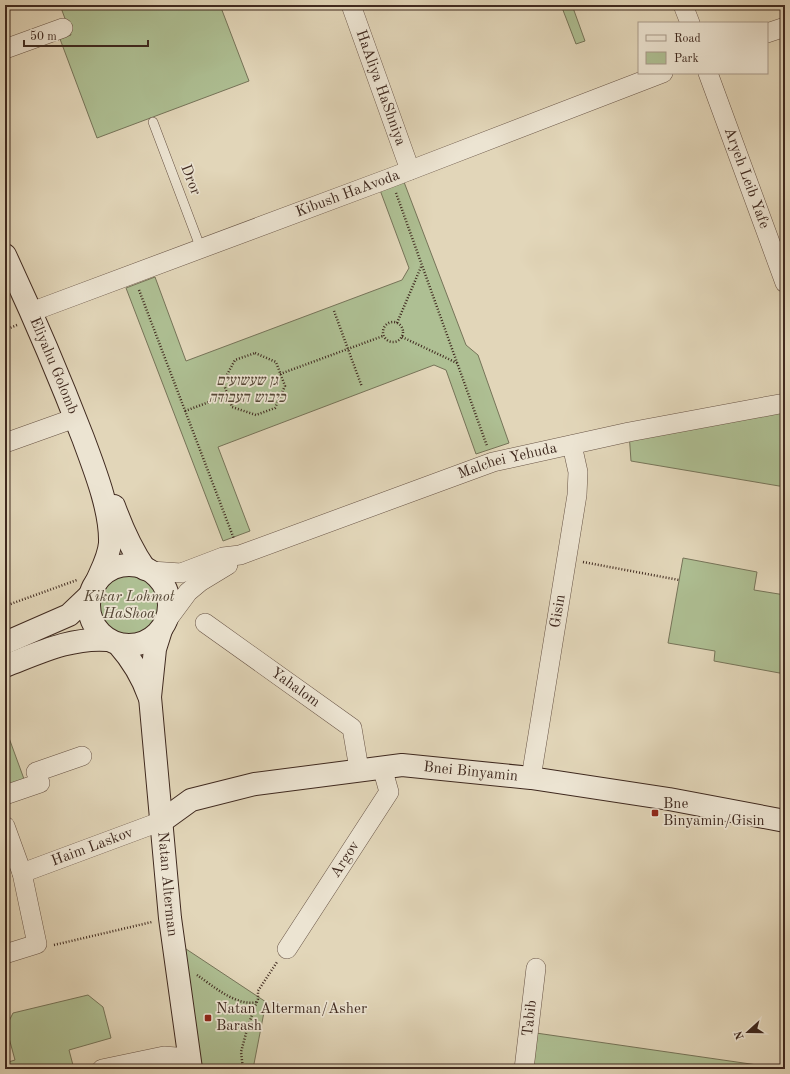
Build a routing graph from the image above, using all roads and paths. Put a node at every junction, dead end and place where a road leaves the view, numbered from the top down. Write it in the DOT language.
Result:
graph roads {
  1 [pos="351,5"];
  2 [pos="683,5"];
  3 [pos="690,22"];
  4 [pos="785,27"];
  5 [pos="63,28"];
  6 [pos="768,33"];
  7 [pos="5,49"];
  8 [pos="660,74"];
  9 [pos="708,74"];
  10 [pos="153,122"];
  11 [pos="410,170"];
  12 [pos="390,178"];
  13 [pos="201,249"];
  14 [pos="5,255"];
  15 [pos="422,266"];
  16 [pos="133,274"];
  17 [pos="785,283"];
  18 [pos="334,311"];
  19 [pos="31,312"];
  20 [pos="399,319"];
  21 [pos="397,323"];
  22 [pos="402,328"];
  23 [pos="383,336"];
  24 [pos="402,336"];
  25 [pos="406,338"];
  26 [pos="348,349"];
  27 [pos="457,364"];
  28 [pos="280,374"];
  29 [pos="362,387"];
  30 [pos="228,395"];
  31 [pos="785,404"];
  32 [pos="185,411"];
  33 [pos="75,418"];
  34 [pos="5,443"];
  35 [pos="572,445"];
  36 [pos="492,462"];
  37 [pos="98,479"];
  38 [pos="237,547"];
  39 [pos="567,559"];
  40 [pos="148,570"];
  41 [pos="679,580"];
  42 [pos="90,585"];
  43 [pos="5,606"];
  44 [pos="205,622"];
  45 [pos="164,625"];
  46 [pos="113,642"];
  47 [pos="5,643"];
  48 [pos="5,666"];
  49 [pos="150,697"];
  50 [pos="82,756"];
  51 [pos="382,767"];
  52 [pos="359,769"];
  53 [pos="531,778"];
  54 [pos="5,795"];
  55 [pos="162,821"];
  56 [pos="785,821"];
  57 [pos="5,826"];
  58 [pos="22,873"];
  59 [pos="170,918"];
  60 [pos="37,944"];
  61 [pos="287,949"];
  62 [pos="5,954"];
  63 [pos="176,962"];
  64 [pos="536,968"];
  65 [pos="257,1002"];
  66 [pos="189,1064"];
  67 [pos="102,1069"];
  68 [pos="242,1069"];
  69 [pos="524,1069"];
  1 -- 11 [label="street, HaAliya HaShniya"];
  2 -- 3 [label="street"];
  4 -- 6 [label="street"];
  5 -- 7 [label="street"];
  8 -- 11 [label="street, Kibush HaAvoda"];
  9 -- 17 [label="street, Aryeh Leib Yafe"];
  10 -- 13 [label="lane, Dror"];
  11 -- 12 [label="street, Kibush HaAvoda"];
  12 -- 13 [label="street, Kibush HaAvoda"];
  12 -- 15 [label="path"];
  13 -- 16 [label="street, Kibush HaAvoda"];
  14 -- 19 [label="street, Eliyahu Golomb"];
  15 -- 20 [label="path"];
  15 -- 27 [label="path"];
  16 -- 19 [label="street, Kibush HaAvoda"];
  16 -- 32 [label="path"];
  18 -- 26 [label="path"];
  19 -- 33 [label="street, Eliyahu Golomb"];
  20 -- 21 [label="path"];
  20 -- 22 [label="path"];
  21 -- 22 [label="path"];
  21 -- 23 [label="path"];
  22 -- 24 [label="path"];
  22 -- 25 [label="path"];
  23 -- 24 [label="path"];
  23 -- 26 [label="path"];
  24 -- 25 [label="path"];
  25 -- 27 [label="path"];
  26 -- 28 [label="path"];
  26 -- 29 [label="path"];
  27 -- 36 [label="path"];
  28 -- 30 [label="path"];
  28 -- 30 [label="path"];
  30 -- 32 [label="path"];
  31 -- 35 [label="street, Malchei Yehuda"];
  32 -- 38 [label="path"];
  33 -- 34 [label="street"];
  33 -- 37 [label="street, Eliyahu Golomb"];
  35 -- 36 [label="street, Malchei Yehuda"];
  35 -- 39 [label="street, Gisin"];
  36 -- 38 [label="street, Malchei Yehuda"];
  37 -- 40 [label="street, Eliyahu Golomb"];
  37 -- 42 [label="street, Eliyahu Golomb"];
  38 -- 40 [label="street, Malchei Yehuda"];
  38 -- 45 [label="street, Malchei Yehuda"];
  39 -- 41 [label="path"];
  39 -- 53 [label="street, Gisin"];
  40 -- 42 [label="street"];
  40 -- 45 [label="street"];
  42 -- 43 [label="path"];
  42 -- 46 [label="street"];
  42 -- 47 [label="street"];
  44 -- 52 [label="street, Yahalom"];
  45 -- 46 [label="street"];
  45 -- 49 [label="street, Natan Alterman"];
  46 -- 48 [label="street"];
  46 -- 49 [label="street, Natan Alterman"];
  49 -- 55 [label="street, Natan Alterman"];
  50 -- 54 [label="street"];
  51 -- 52 [label="street, Bnei Binyamin"];
  51 -- 53 [label="street, Bnei Binyamin"];
  51 -- 61 [label="street, Argov"];
  52 -- 55 [label="street, Bnei Binyamin"];
  53 -- 56 [label="street, Bnei Binyamin"];
  55 -- 58 [label="street, Haim Laskov"];
  55 -- 59 [label="street, Natan Alterman"];
  57 -- 58 [label="street"];
  58 -- 60 [label="street"];
  59 -- 60 [label="path"];
  59 -- 63 [label="street, Natan Alterman"];
  60 -- 62 [label="street"];
  61 -- 65 [label="path"];
  63 -- 65 [label="path"];
  63 -- 66 [label="street, Natan Alterman"];
  64 -- 69 [label="street, Tabib"];
  65 -- 68 [label="path"];
  66 -- 67 [label="street"];
}
